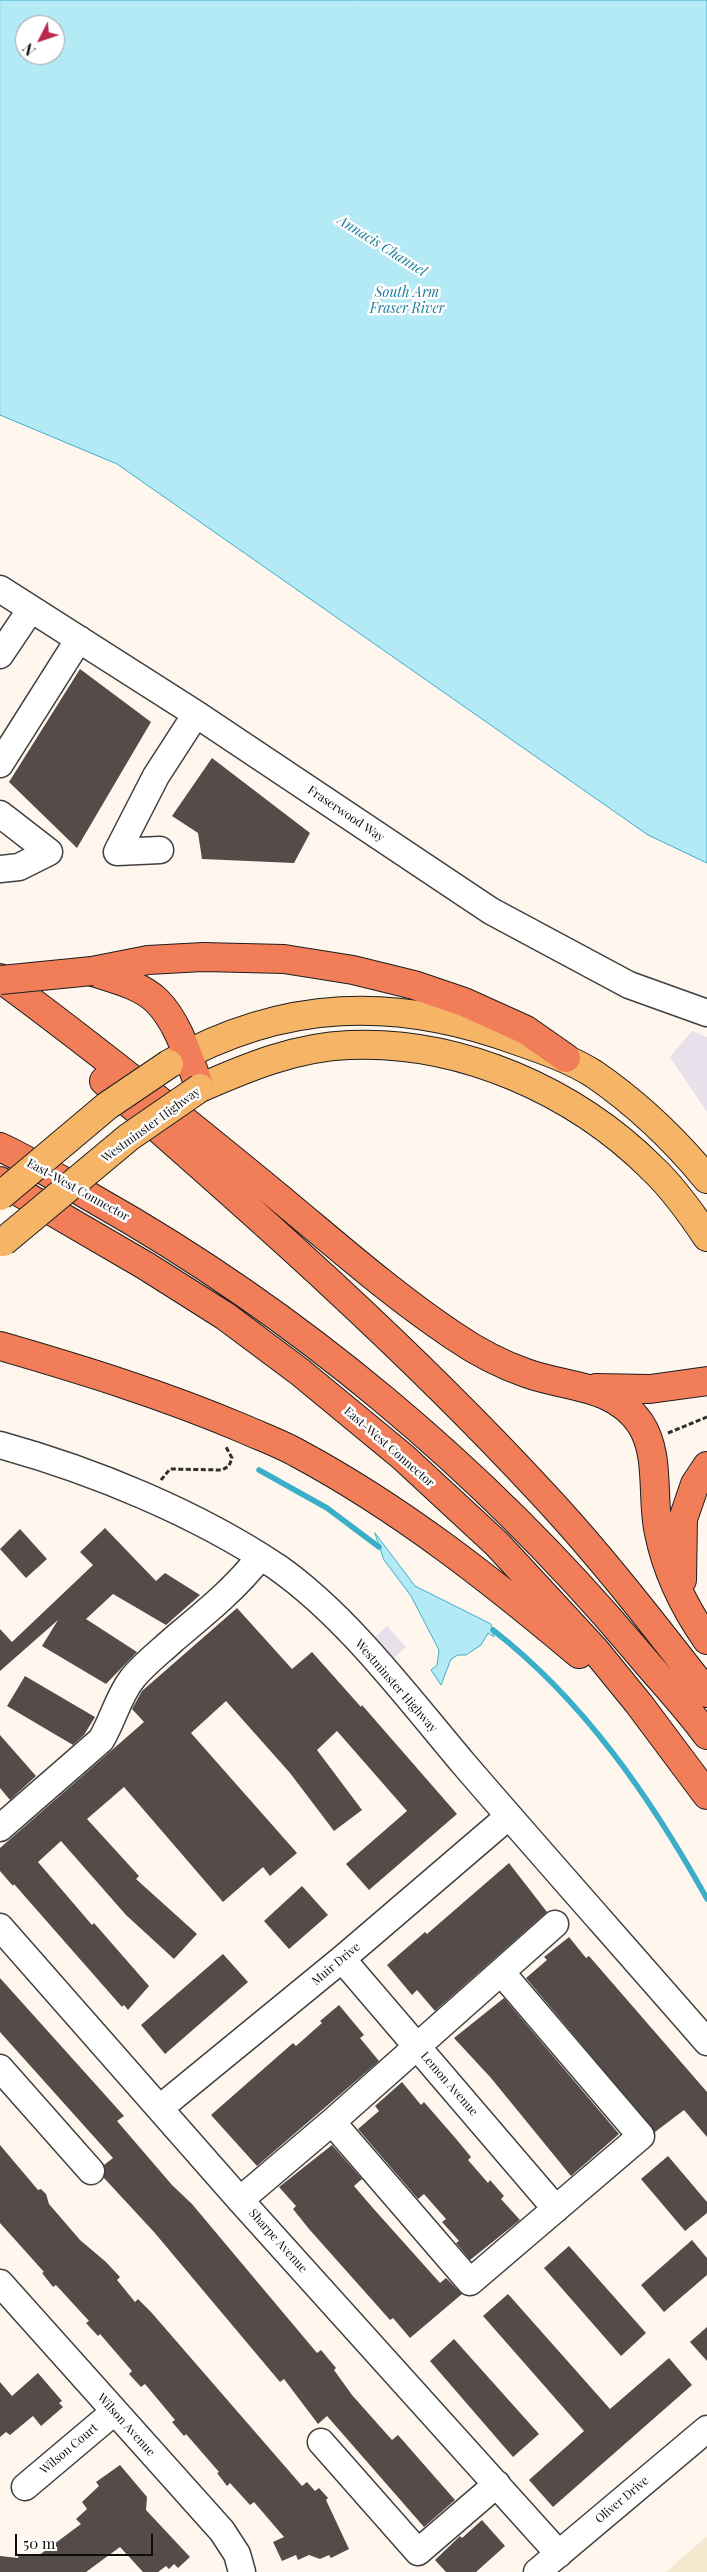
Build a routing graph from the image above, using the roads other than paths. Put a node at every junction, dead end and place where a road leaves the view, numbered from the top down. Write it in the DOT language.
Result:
graph roads {
  1 [pos="0,589"];
  2 [pos="31,608"];
  3 [pos="79,639"];
  4 [pos="0,655"];
  5 [pos="196,714"];
  6 [pos="0,764"];
  7 [pos="0,814"];
  8 [pos="160,850"];
  9 [pos="0,869"];
  10 [pos="92,971"];
  11 [pos="0,979"];
  12 [pos="0,997"];
  13 [pos="707,1013"];
  14 [pos="566,1058"];
  15 [pos="178,1059"];
  16 [pos="200,1088"];
  17 [pos="0,1147"];
  18 [pos="707,1180"];
  19 [pos="0,1181"];
  20 [pos="0,1196"];
  21 [pos="707,1237"];
  22 [pos="1,1243"];
  23 [pos="0,1346"];
  24 [pos="707,1381"];
  25 [pos="590,1388"];
  26 [pos="0,1445"];
  27 [pos="707,1466"];
  28 [pos="707,1496"];
  29 [pos="683,1519"];
  30 [pos="260,1557"];
  31 [pos="700,1629"];
  32 [pos="707,1693"];
  33 [pos="640,1704"];
  34 [pos="707,1735"];
  35 [pos="707,1795"];
  36 [pos="509,1816"];
  37 [pos="0,1828"];
  38 [pos="555,1924"];
  39 [pos="0,1927"];
  40 [pos="342,1959"];
  41 [pos="501,1972"];
  42 [pos="707,2042"];
  43 [pos="417,2046"];
  44 [pos="0,2068"];
  45 [pos="160,2108"];
  46 [pos="332,2122"];
  47 [pos="91,2171"];
  48 [pos="240,2200"];
  49 [pos="556,2209"];
  50 [pos="0,2283"];
  51 [pos="114,2412"];
  52 [pos="707,2428"];
  53 [pos="322,2442"];
  54 [pos="497,2484"];
  55 [pos="25,2487"];
  56 [pos="559,2554"];
  57 [pos="242,2572"];
  58 [pos="537,2572"];
  1 -- 2 [label="street, Fraserwood Way"];
  2 -- 3 [label="street, Fraserwood Way"];
  2 -- 4 [label="street"];
  3 -- 5 [label="street, Fraserwood Way"];
  3 -- 6 [label="street"];
  5 -- 8 [label="street"];
  5 -- 13 [label="street, Fraserwood Way"];
  7 -- 9 [label="street"];
  10 -- 11 [label="highway, bridge"];
  10 -- 14 [label="highway"];
  10 -- 15 [label="highway"];
  11 -- 25 [label="highway"];
  12 -- 32 [label="highway"];
  14 -- 15 [label="main road"];
  14 -- 18 [label="main road"];
  15 -- 16 [label="highway"];
  15 -- 20 [label="main road, bridge"];
  16 -- 21 [label="main road, Westminster Highway"];
  16 -- 22 [label="main road, Westminster Highway, bridge"];
  17 -- 34 [label="highway, East-West Connector"];
  19 -- 33 [label="highway, East-West Connector"];
  23 -- 33 [label="highway"];
  24 -- 25 [label="highway"];
  25 -- 31 [label="highway"];
  26 -- 30 [label="street, Westminster Highway"];
  27 -- 29 [label="highway"];
  28 -- 29 [label="highway"];
  29 -- 31 [label="highway"];
  30 -- 36 [label="street, Westminster Highway"];
  30 -- 37 [label="street"];
  33 -- 35 [label="highway, East-West Connector"];
  36 -- 40 [label="street, Muir Drive"];
  36 -- 42 [label="street, Westminster Highway"];
  38 -- 41 [label="street"];
  39 -- 45 [label="street, Sharpe Avenue"];
  40 -- 43 [label="street, Lemon Avenue"];
  40 -- 45 [label="street, Muir Drive"];
  41 -- 43 [label="street"];
  41 -- 49 [label="street"];
  43 -- 46 [label="street"];
  43 -- 49 [label="street, Lemon Avenue"];
  44 -- 47 [label="street"];
  45 -- 48 [label="street, Sharpe Avenue"];
  46 -- 48 [label="street"];
  46 -- 49 [label="street"];
  48 -- 54 [label="street, Sharpe Avenue"];
  50 -- 51 [label="street, Wilson Avenue"];
  51 -- 55 [label="street, Wilson Court"];
  51 -- 57 [label="street, Wilson Avenue"];
  52 -- 56 [label="street, Oliver Drive"];
  53 -- 54 [label="street"];
  54 -- 56 [label="street, Sharpe Avenue"];
  56 -- 58 [label="street, Oliver Drive"];
}
